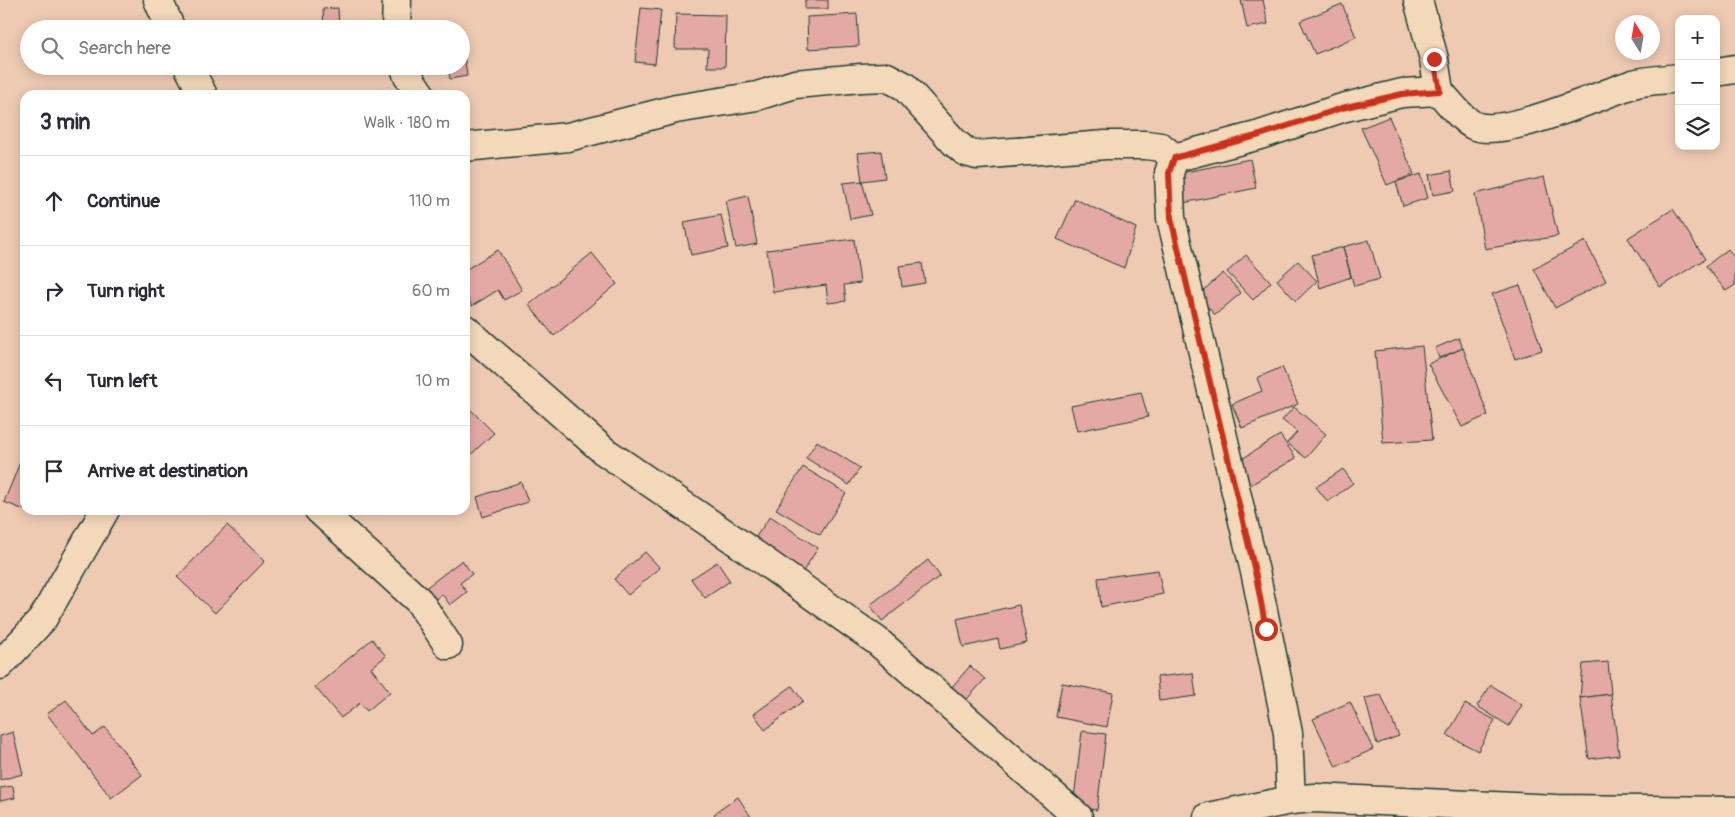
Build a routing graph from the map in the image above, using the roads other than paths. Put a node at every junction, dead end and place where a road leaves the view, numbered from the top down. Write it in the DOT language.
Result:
graph roads {
  1 [pos="158,0"];
  2 [pos="397,0"];
  3 [pos="1418,0"];
  4 [pos="167,20"];
  5 [pos="396,20"];
  6 [pos="1735,69"];
  7 [pos="1720,71"];
  8 [pos="193,75"];
  9 [pos="408,75"];
  10 [pos="1675,79"];
  11 [pos="200,90"];
  12 [pos="418,90"];
  13 [pos="1440,91"];
  14 [pos="470,147"];
  15 [pos="1174,158"];
  16 [pos="470,333"];
  17 [pos="102,515"];
  18 [pos="324,515"];
  19 [pos="448,645"];
  20 [pos="0,665"];
  21 [pos="1291,800"];
  22 [pos="1735,811"];
  23 [pos="1078,817"];
  24 [pos="1208,817"];
  1 -- 4 [label="street"];
  2 -- 5 [label="street"];
  3 -- 13 [label="street"];
  6 -- 7 [label="street"];
  8 -- 11 [label="street"];
  9 -- 12 [label="street"];
  10 -- 13 [label="street"];
  13 -- 15 [label="street"];
  14 -- 15 [label="street"];
  15 -- 21 [label="street"];
  16 -- 23 [label="street"];
  17 -- 20 [label="street"];
  18 -- 19 [label="street"];
  21 -- 22 [label="street"];
  21 -- 24 [label="street"];
}
